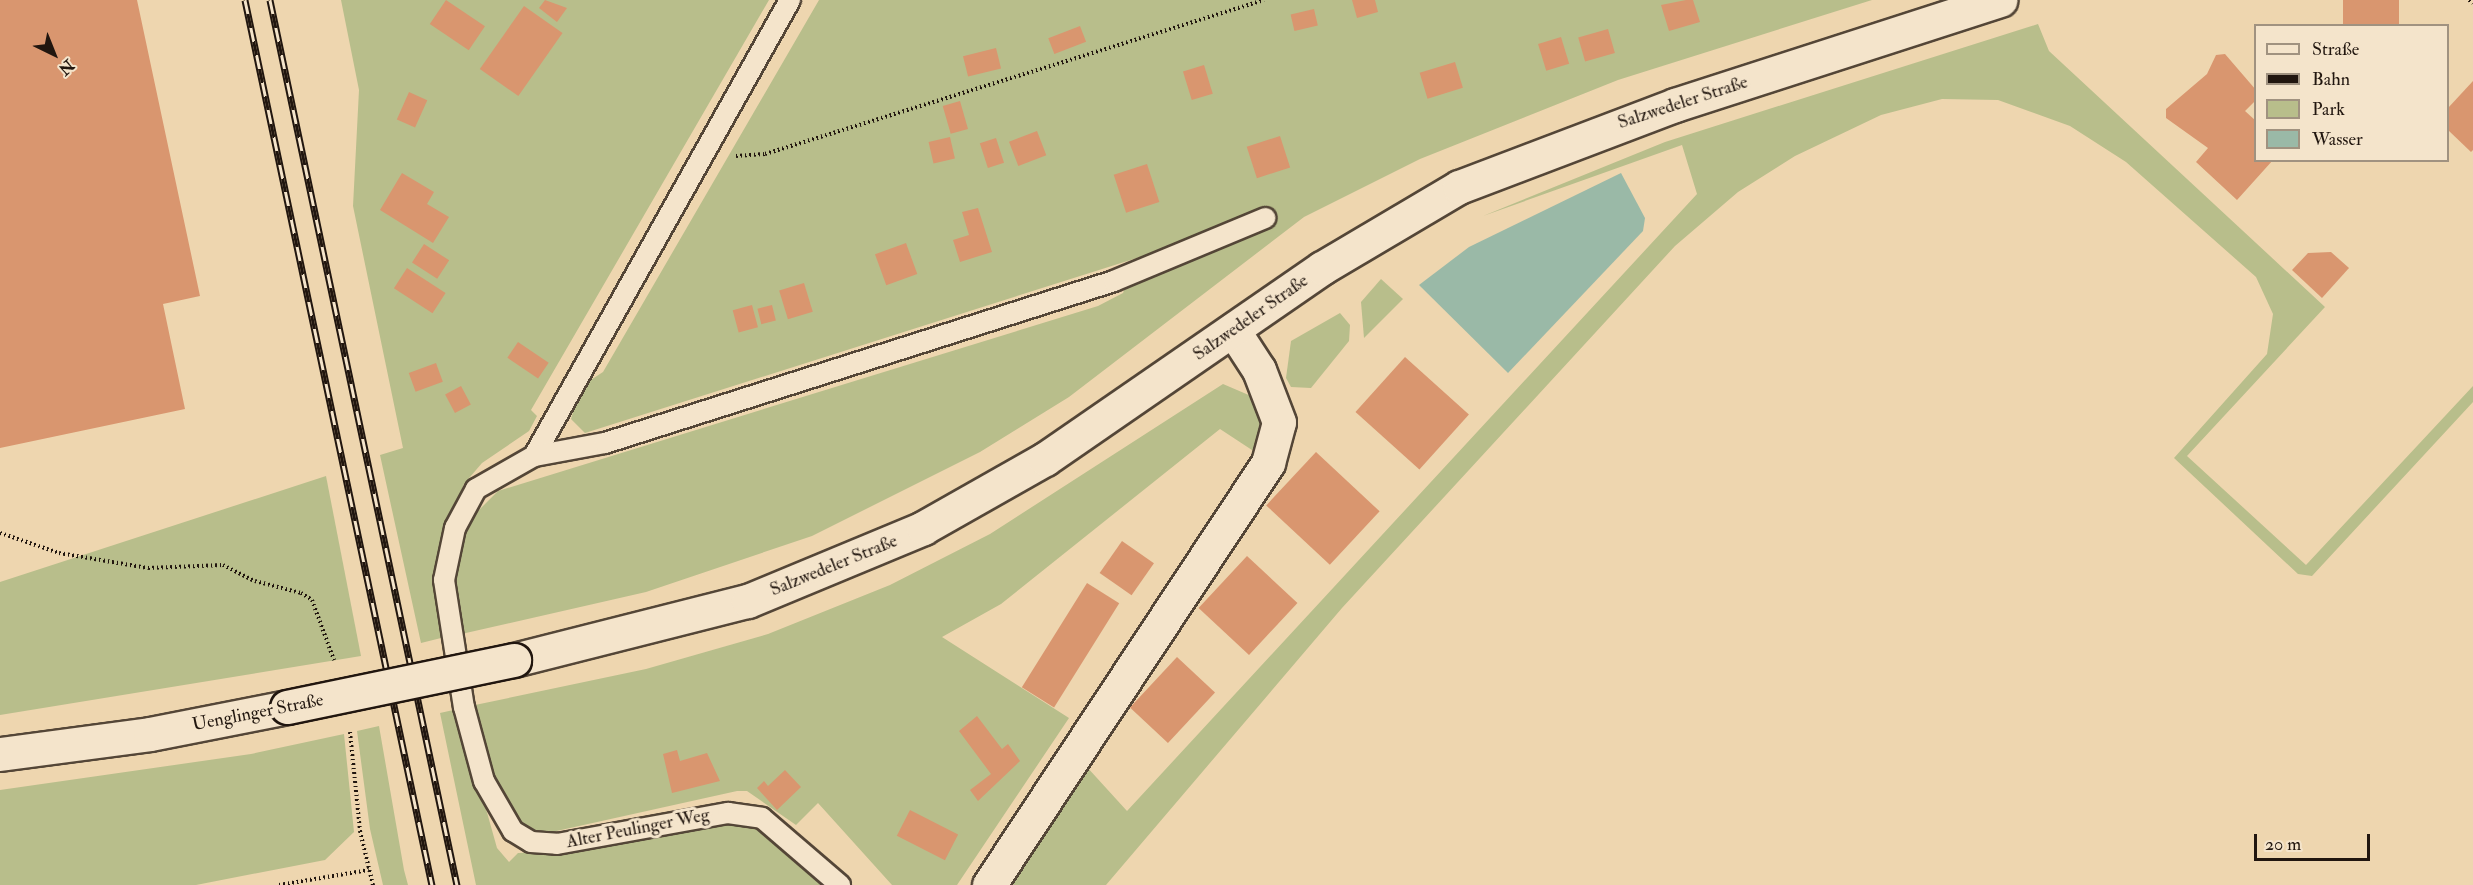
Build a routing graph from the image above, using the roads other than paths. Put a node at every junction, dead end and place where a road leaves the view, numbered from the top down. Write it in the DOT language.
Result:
graph roads {
  1 [pos="790,0"];
  2 [pos="2001,0"];
  3 [pos="1265,218"];
  4 [pos="1233,330"];
  5 [pos="534,456"];
  6 [pos="514,660"];
  7 [pos="0,754"];
  8 [pos="840,885"];
  9 [pos="989,885"];
  1 -- 5 [label="lane"];
  2 -- 4 [label="main road, Salzwedeler Straße"];
  3 -- 5 [label="lane"];
  4 -- 6 [label="main road, Salzwedeler Straße"];
  4 -- 9 [label="main road"];
  5 -- 8 [label="lane, Alter Peulinger Weg"];
  6 -- 7 [label="main road, Uenglinger Straße, bridge"];
}
